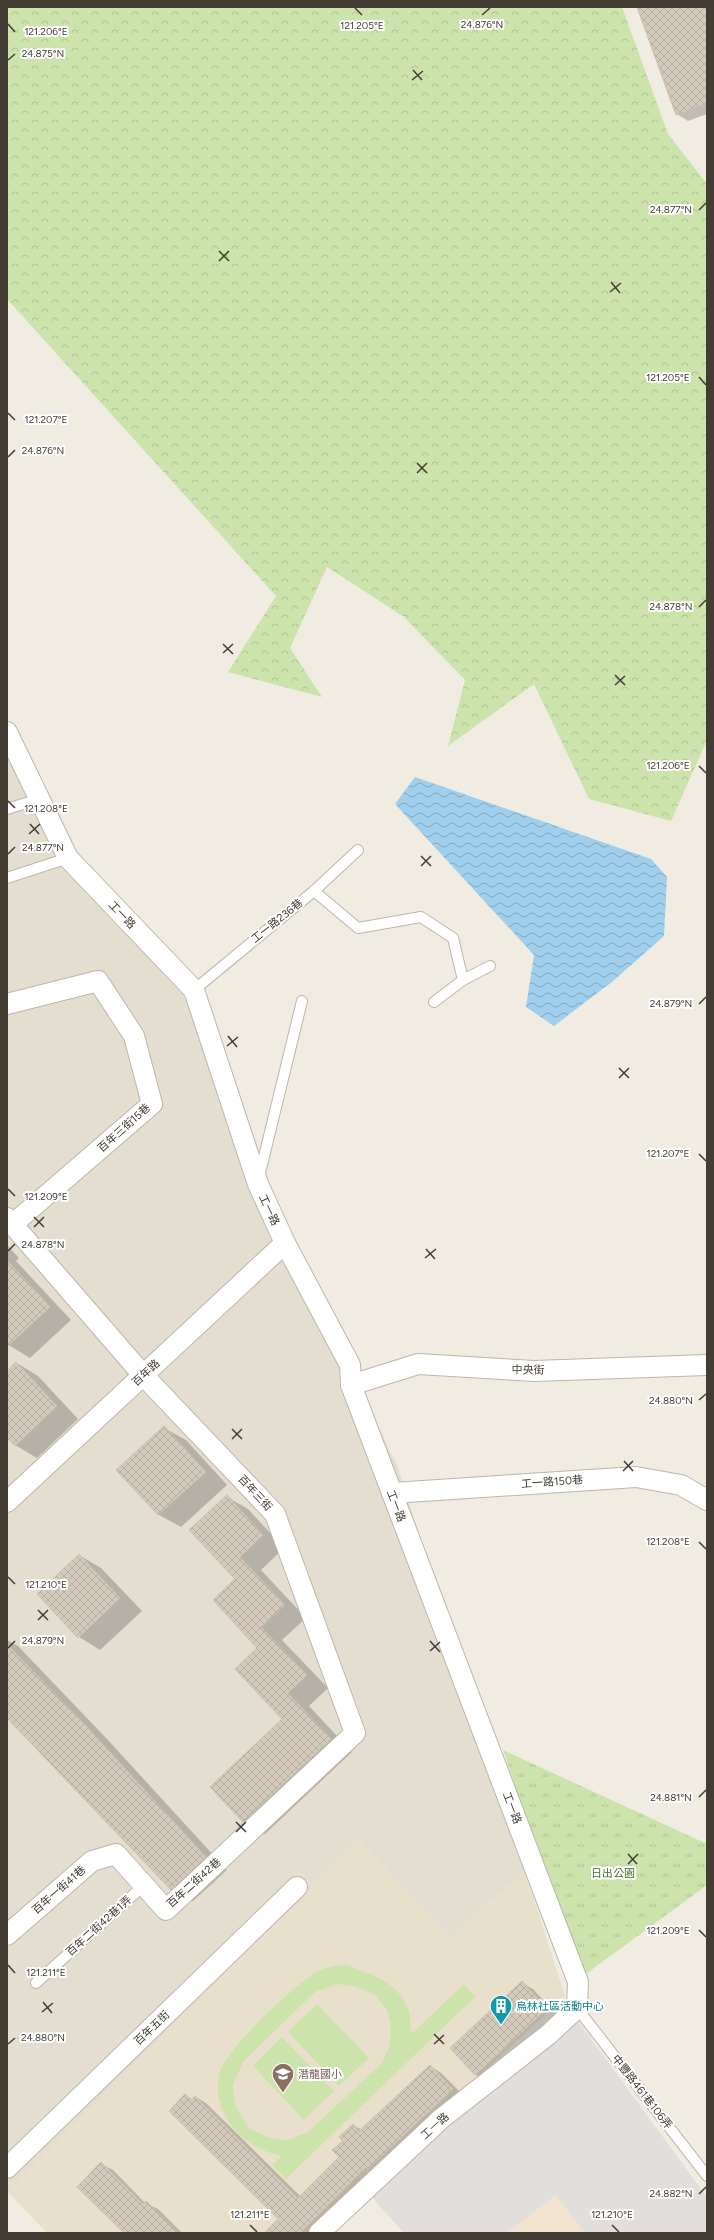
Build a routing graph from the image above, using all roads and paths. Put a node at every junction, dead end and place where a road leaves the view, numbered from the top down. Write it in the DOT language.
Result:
graph roads {
  1 [pos="7,732"];
  2 [pos="39,799"];
  3 [pos="7,809"];
  4 [pos="358,850"];
  5 [pos="68,858"];
  6 [pos="7,878"];
  7 [pos="314,892"];
  8 [pos="490,966"];
  9 [pos="463,980"];
  10 [pos="194,990"];
  11 [pos="302,1001"];
  12 [pos="434,1002"];
  13 [pos="7,1004"];
  14 [pos="258,1184"];
  15 [pos="10,1221"];
  16 [pos="285,1243"];
  17 [pos="707,1365"];
  18 [pos="143,1375"];
  19 [pos="351,1385"];
  20 [pos="392,1493"];
  21 [pos="707,1500"];
  22 [pos="7,1502"];
  23 [pos="242,1839"];
  24 [pos="116,1854"];
  25 [pos="144,1885"];
  26 [pos="297,1888"];
  27 [pos="7,1935"];
  28 [pos="36,1983"];
  29 [pos="577,2008"];
  30 [pos="7,2168"];
  31 [pos="707,2176"];
  32 [pos="319,2233"];
  1 -- 2 [label="street, 工一路"];
  2 -- 3 [label="lane"];
  2 -- 5 [label="street, 工一路"];
  4 -- 7 [label="lane, 工一路236巷"];
  5 -- 6 [label="lane"];
  5 -- 10 [label="street, 工一路"];
  7 -- 9 [label="lane"];
  7 -- 10 [label="lane, 工一路236巷"];
  8 -- 9 [label="lane"];
  9 -- 12 [label="lane"];
  10 -- 14 [label="street, 工一路"];
  11 -- 14 [label="lane"];
  13 -- 15 [label="street, 百年三街15巷"];
  14 -- 16 [label="street, 工一路"];
  15 -- 18 [label="street, 百年三街"];
  16 -- 18 [label="street, 百年路"];
  16 -- 19 [label="street, 工一路"];
  17 -- 19 [label="street, 中央街"];
  18 -- 22 [label="street, 百年路"];
  18 -- 23 [label="street, 百年三街"];
  19 -- 20 [label="street, 工一路"];
  20 -- 21 [label="street, 工一路150巷"];
  20 -- 29 [label="street, 工一路"];
  23 -- 25 [label="street, 百年二街42巷"];
  24 -- 25 [label="street, 百年二街42巷"];
  24 -- 27 [label="street, 百年一街41巷"];
  25 -- 28 [label="lane, 百年二街42巷1弄"];
  26 -- 30 [label="street, 百年五街"];
  29 -- 31 [label="lane, 中豐路461巷106弄"];
  29 -- 32 [label="street, 工一路"];
}
